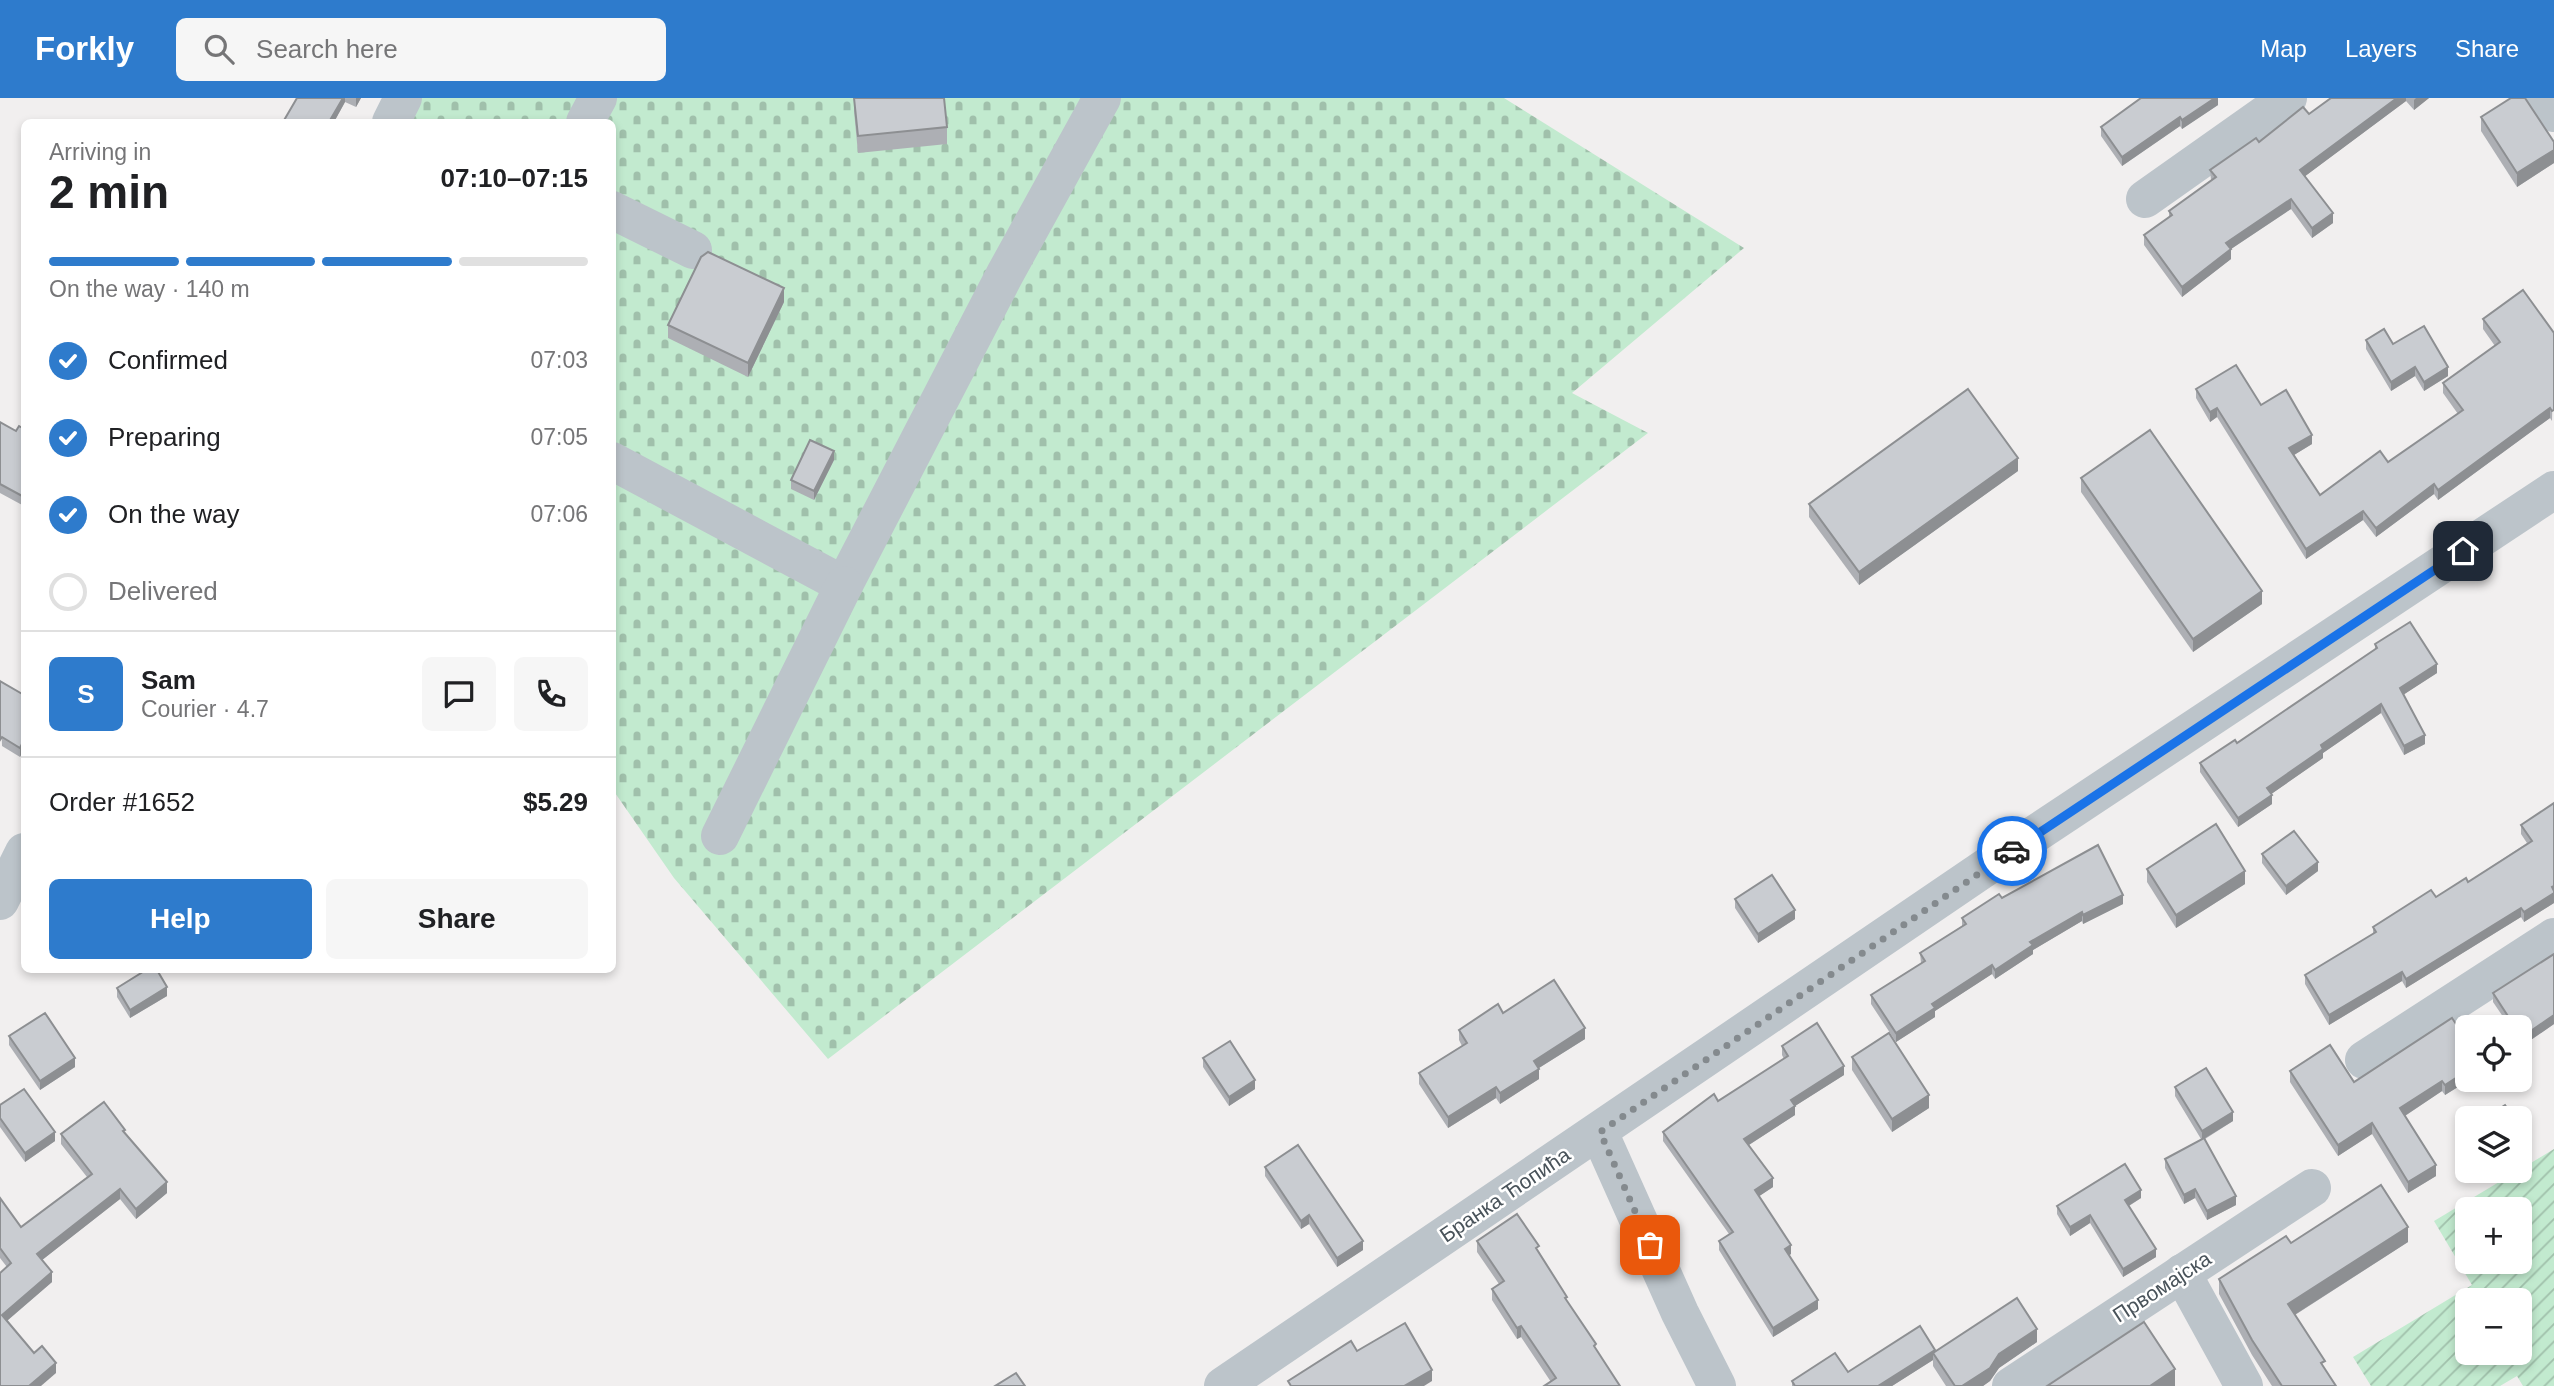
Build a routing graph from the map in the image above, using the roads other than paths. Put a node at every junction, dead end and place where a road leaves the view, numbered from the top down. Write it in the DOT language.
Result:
graph roads {
  1 [pos="403,98"];
  2 [pos="598,98"];
  3 [pos="1102,98"];
  4 [pos="2288,98"];
  5 [pos="2542,98"];
  6 [pos="2554,113"];
  7 [pos="392,119"];
  8 [pos="587,119"];
  9 [pos="2145,199"];
  10 [pos="616,212"];
  11 [pos="693,250"];
  12 [pos="616,463"];
  13 [pos="2554,490"];
  14 [pos="844,585"];
  15 [pos="720,836"];
  16 [pos="21,858"];
  17 [pos="0,901"];
  18 [pos="2554,937"];
  19 [pos="2364,1060"];
  20 [pos="1600,1132"];
  21 [pos="2312,1188"];
  22 [pos="2182,1273"];
  23 [pos="1223,1386"];
  24 [pos="1717,1386"];
  25 [pos="2011,1386"];
  26 [pos="2244,1386"];
  1 -- 7 [label="street"];
  2 -- 8 [label="street"];
  3 -- 14 [label="street"];
  4 -- 9 [label="street"];
  5 -- 6 [label="street"];
  10 -- 11 [label="street"];
  12 -- 14 [label="street"];
  13 -- 20 [label="street, Бранка Ћопића"];
  14 -- 15 [label="street"];
  16 -- 17 [label="street"];
  18 -- 19 [label="street"];
  20 -- 23 [label="street, Бранка Ћопића"];
  20 -- 24 [label="street"];
  21 -- 22 [label="street, Првомајска"];
  22 -- 25 [label="street, Првомајска"];
  22 -- 26 [label="street"];
}
